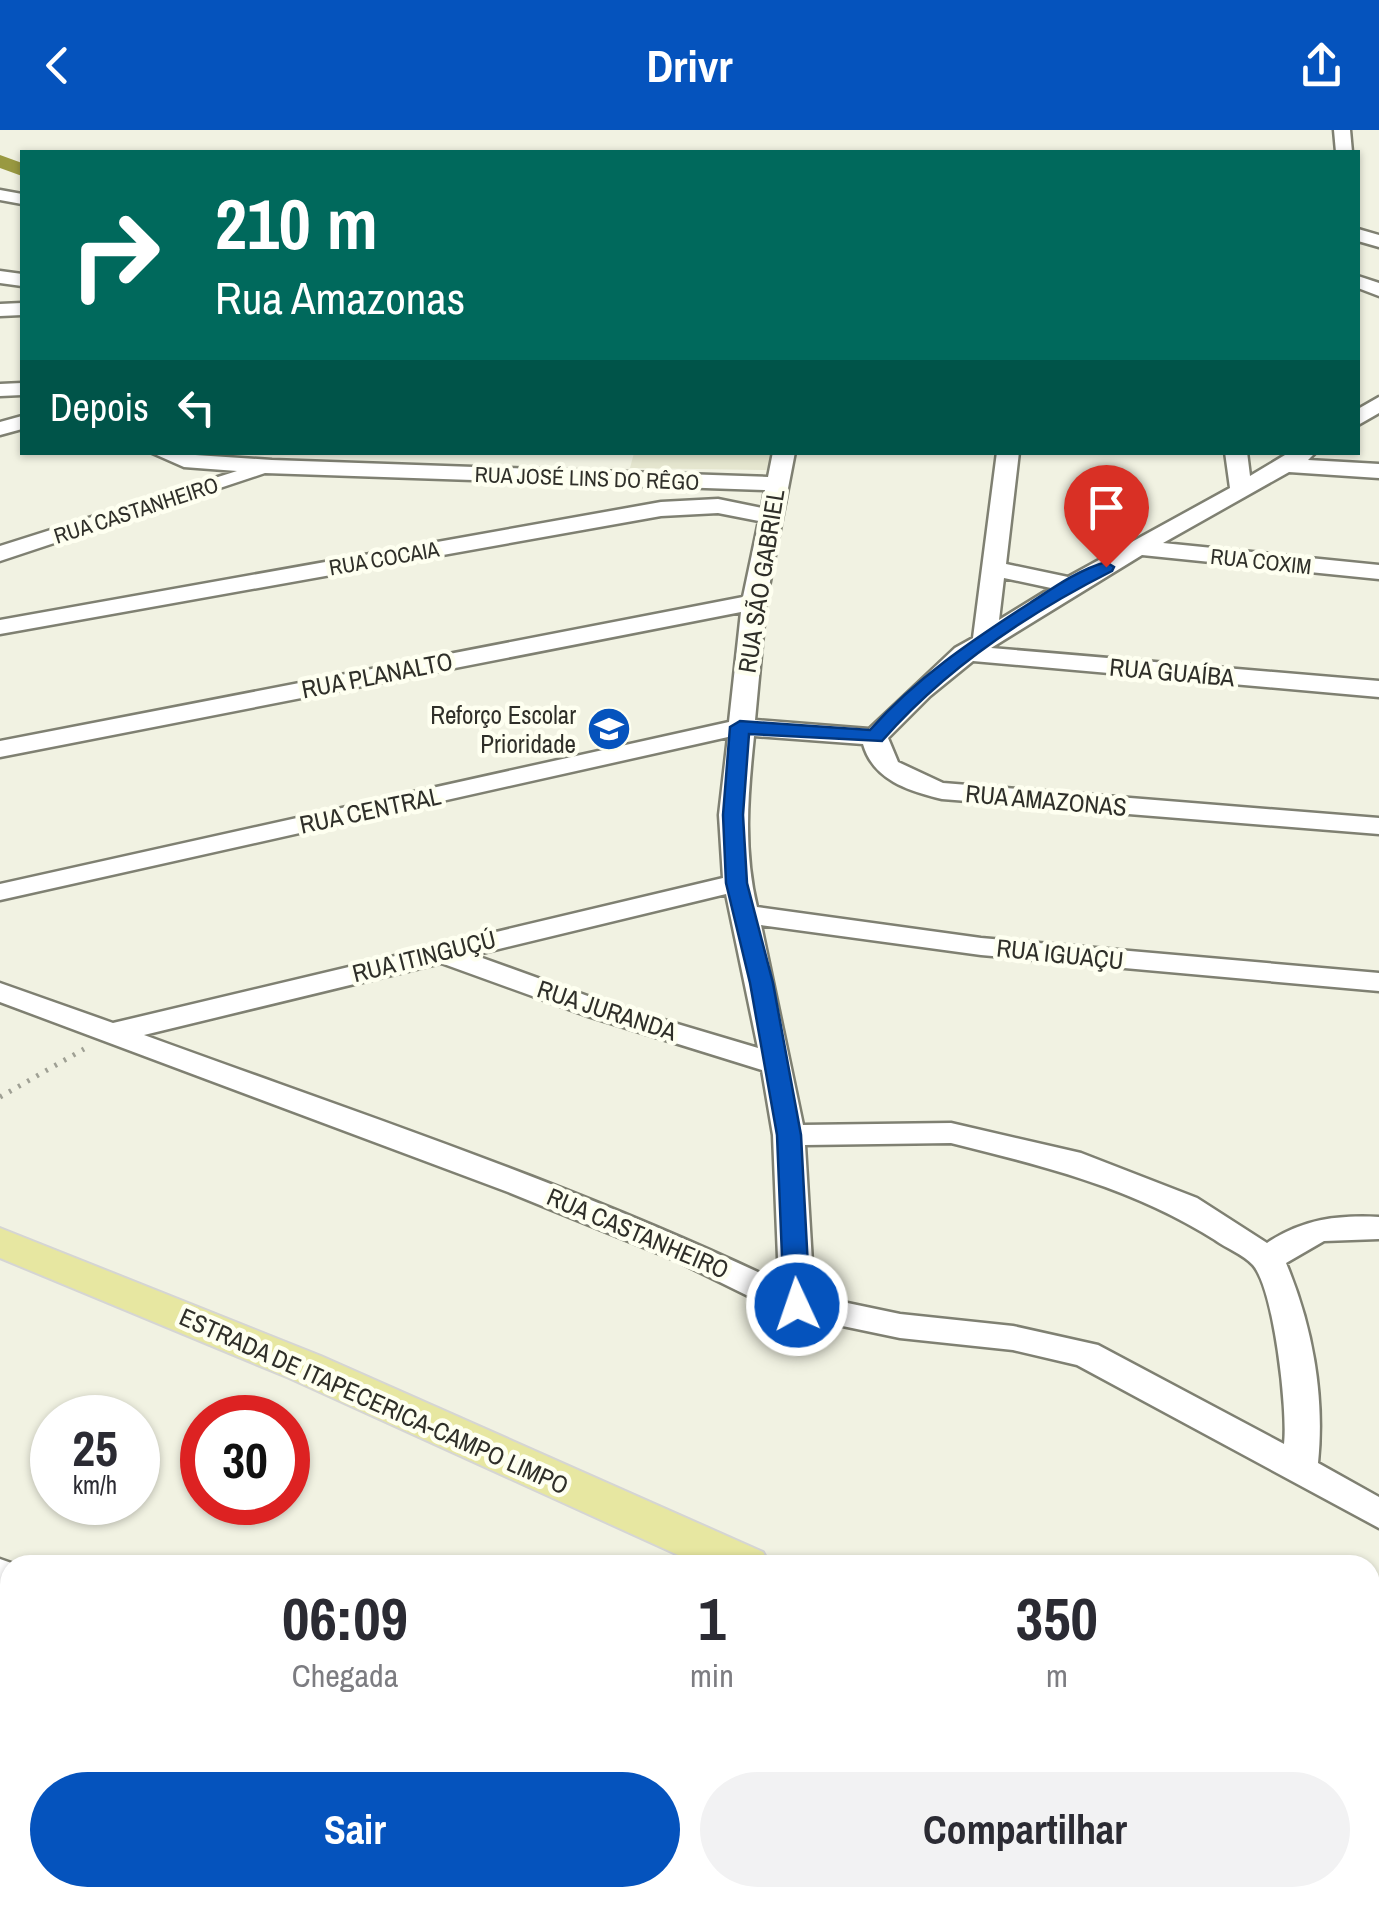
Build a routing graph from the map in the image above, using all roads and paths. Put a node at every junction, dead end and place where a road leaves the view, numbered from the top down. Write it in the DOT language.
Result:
graph roads {
  1 [pos="169,455"];
  2 [pos="589,455"];
  3 [pos="783,455"];
  4 [pos="1008,455"];
  5 [pos="1236,455"];
  6 [pos="1296,459"];
  7 [pos="348,461"];
  8 [pos="272,467"];
  9 [pos="1379,471"];
  10 [pos="581,479"];
  11 [pos="775,484"];
  12 [pos="1241,489"];
  13 [pos="769,516"];
  14 [pos="1143,548"];
  15 [pos="0,554"];
  16 [pos="992,568"];
  17 [pos="1379,572"];
  18 [pos="1071,585"];
  19 [pos="754,602"];
  20 [pos="0,626"];
  21 [pos="975,646"];
  22 [pos="1379,689"];
  23 [pos="740,727"];
  24 [pos="875,736"];
  25 [pos="0,749"];
  26 [pos="1379,826"];
  27 [pos="737,883"];
  28 [pos="0,892"];
  29 [pos="743,913"];
  30 [pos="440,952"];
  31 [pos="1379,982"];
  32 [pos="0,992"];
  33 [pos="112,1033"];
  34 [pos="776,1064"];
  35 [pos="0,1096"];
  36 [pos="789,1135"];
  37 [pos="1379,1228"];
  38 [pos="0,1242"];
  39 [pos="1268,1259"];
  40 [pos="797,1305"];
  41 [pos="1299,1470"];
  42 [pos="1379,1514"];
  43 [pos="710,1555"];
  1 -- 8 [label="street, RUA JOSÉ LINS DO RÊGO"];
  2 -- 10 [label="street"];
  3 -- 11 [label="street, RUA SÃO GABRIEL"];
  4 -- 16 [label="street"];
  5 -- 12 [label="street"];
  6 -- 9 [label="street"];
  6 -- 12 [label="street"];
  7 -- 8 [label="street, RUA JOSÉ LINS DO RÊGO"];
  7 -- 10 [label="street, RUA JOSÉ LINS DO RÊGO"];
  8 -- 15 [label="street, RUA CASTANHEIRO"];
  10 -- 11 [label="street, RUA JOSÉ LINS DO RÊGO"];
  11 -- 13 [label="street, RUA SÃO GABRIEL"];
  12 -- 14 [label="street"];
  13 -- 19 [label="street, RUA SÃO GABRIEL"];
  13 -- 20 [label="street, RUA COCAIA"];
  14 -- 17 [label="street, RUA COXIM"];
  14 -- 18 [label="street"];
  16 -- 18 [label="street"];
  16 -- 21 [label="street"];
  18 -- 21 [label="street"];
  19 -- 23 [label="street, RUA SÃO GABRIEL"];
  19 -- 25 [label="street, RUA PLANALTO"];
  21 -- 22 [label="street, RUA GUAÍBA"];
  21 -- 24 [label="street"];
  23 -- 24 [label="street"];
  23 -- 27 [label="street, RUA SÃO GABRIEL"];
  23 -- 28 [label="street, RUA CENTRAL"];
  24 -- 26 [label="street, RUA AMAZONAS"];
  27 -- 29 [label="street, RUA SÃO GABRIEL"];
  27 -- 30 [label="street, RUA ITINGUÇÚ"];
  29 -- 31 [label="street, RUA IGUAÇU"];
  29 -- 34 [label="street, RUA SÃO GABRIEL"];
  30 -- 33 [label="street, RUA ITINGUÇÚ"];
  30 -- 34 [label="street, RUA JURANDA"];
  32 -- 33 [label="street, RUA CASTANHEIRO"];
  33 -- 35 [label="path"];
  33 -- 40 [label="street, RUA CASTANHEIRO"];
  34 -- 36 [label="street, RUA SÃO GABRIEL"];
  36 -- 39 [label="street"];
  36 -- 40 [label="street, RUA SÃO GABRIEL"];
  37 -- 39 [label="street"];
  38 -- 43 [label="main road, ESTRADA DE ITAPECERICA-CAMPO LIMPO"];
  39 -- 41 [label="street"];
  40 -- 41 [label="street, RUA CASTANHEIRO"];
  41 -- 42 [label="street, RUA CASTANHEIRO"];
}
